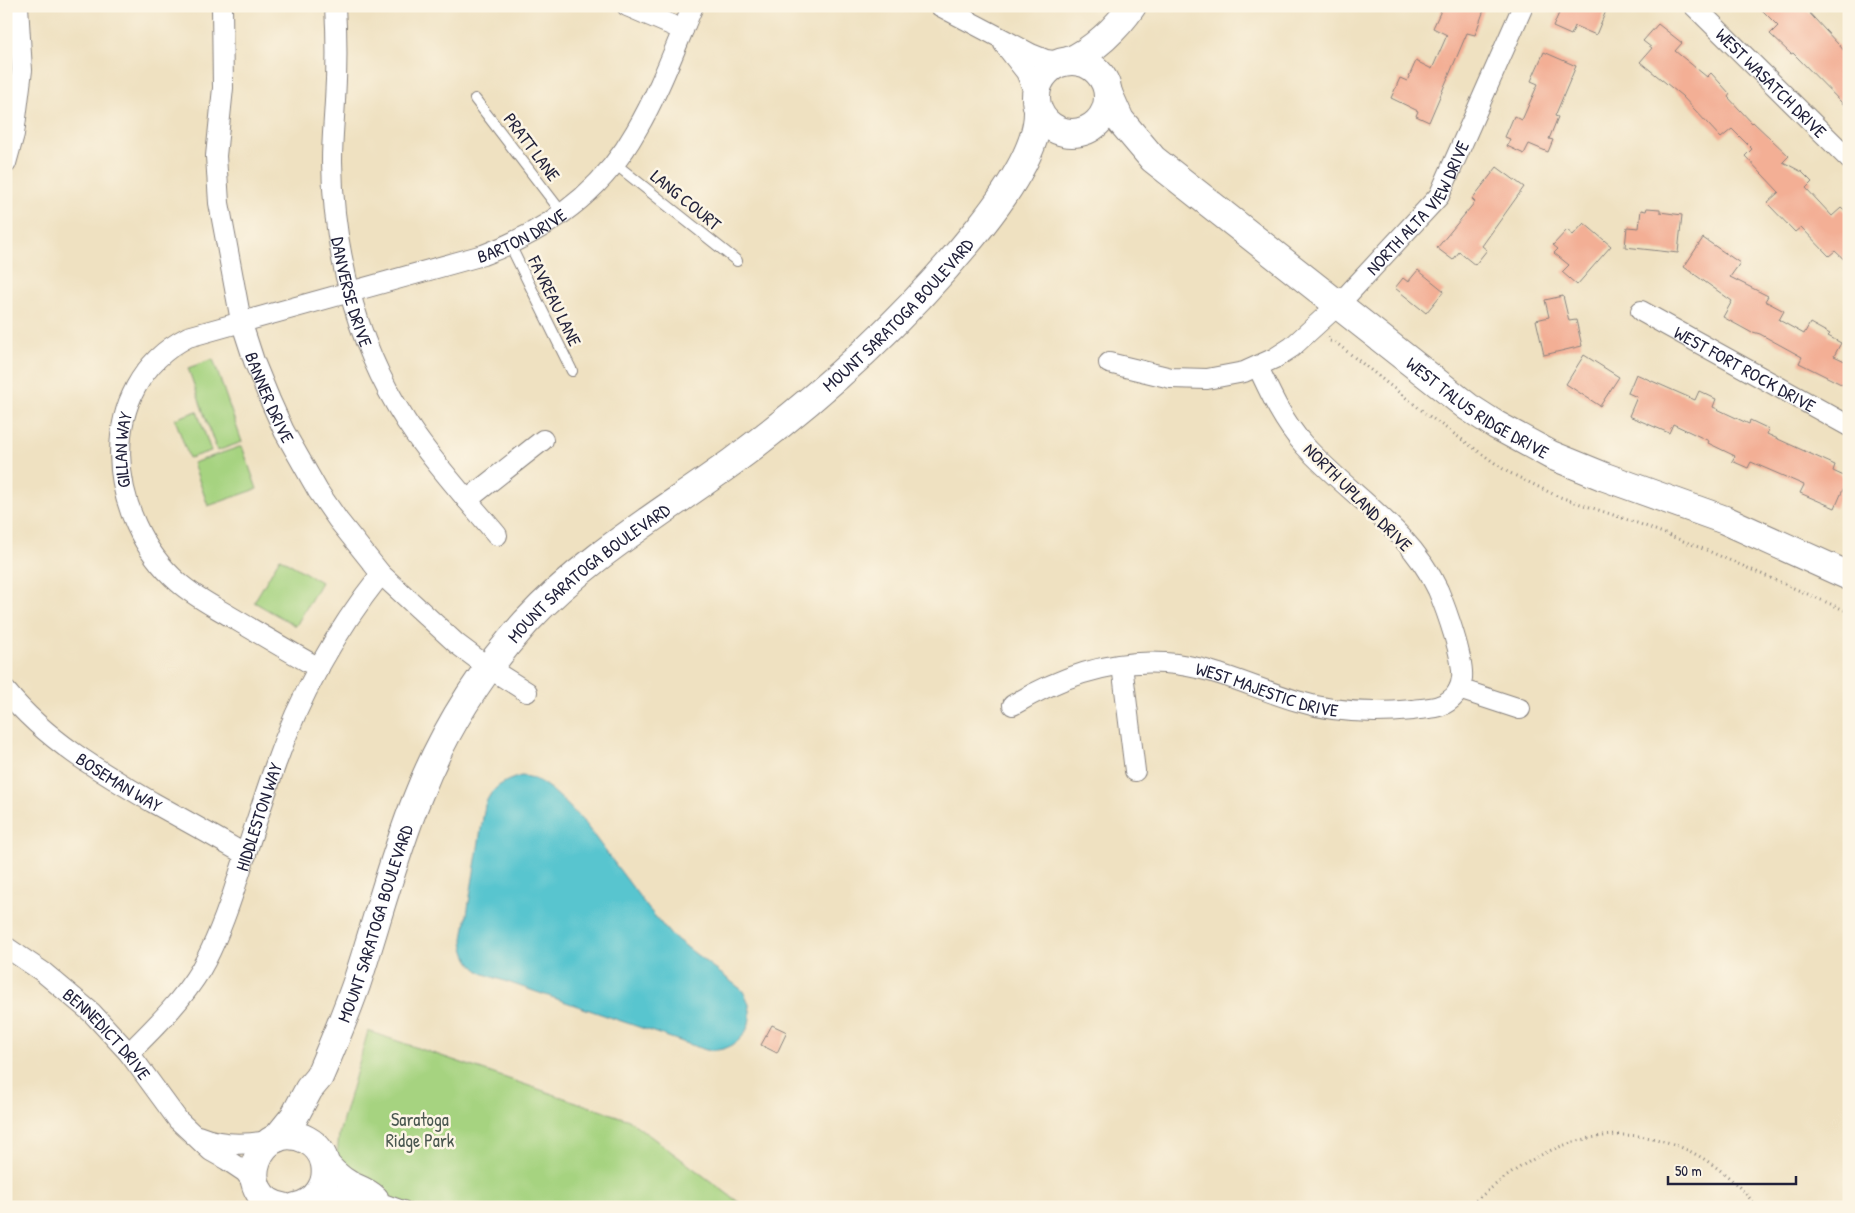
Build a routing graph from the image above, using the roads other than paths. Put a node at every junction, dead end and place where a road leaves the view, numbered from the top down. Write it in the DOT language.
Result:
graph roads {
  1 [pos="18,6"];
  2 [pos="222,6"];
  3 [pos="335,6"];
  4 [pos="627,6"];
  5 [pos="693,6"];
  6 [pos="940,6"];
  7 [pos="1523,6"];
  8 [pos="1694,6"];
  9 [pos="1130,10"];
  10 [pos="683,30"];
  11 [pos="994,35"];
  12 [pos="1065,62"];
  13 [pos="1107,88"];
  14 [pos="475,99"];
  15 [pos="1037,102"];
  16 [pos="1078,132"];
  17 [pos="1153,159"];
  18 [pos="1849,159"];
  19 [pos="614,163"];
  20 [pos="6,164"];
  21 [pos="1013,180"];
  22 [pos="563,214"];
  23 [pos="510,245"];
  24 [pos="737,261"];
  25 [pos="350,291"];
  26 [pos="1339,304"];
  27 [pos="1641,311"];
  28 [pos="241,321"];
  29 [pos="1109,363"];
  30 [pos="1258,367"];
  31 [pos="572,371"];
  32 [pos="1849,426"];
  33 [pos="542,440"];
  34 [pos="467,500"];
  35 [pos="496,535"];
  36 [pos="381,574"];
  37 [pos="1849,576"];
  38 [pos="1122,665"];
  39 [pos="319,668"];
  40 [pos="489,668"];
  41 [pos="1459,689"];
  42 [pos="6,691"];
  43 [pos="527,692"];
  44 [pos="1013,705"];
  45 [pos="1520,709"];
  46 [pos="1135,771"];
  47 [pos="246,855"];
  48 [pos="6,947"];
  49 [pos="130,1053"];
  50 [pos="319,1077"];
  51 [pos="194,1134"];
  52 [pos="275,1139"];
  53 [pos="319,1150"];
  54 [pos="378,1198"];
  55 [pos="284,1203"];
  56 [pos="406,1207"];
  1 -- 20 [label="street"];
  2 -- 28 [label="street, BANNER DRIVE"];
  3 -- 25 [label="street, DANVERSE DRIVE"];
  4 -- 10 [label="street"];
  5 -- 10 [label="street, BARTON DRIVE"];
  6 -- 11 [label="street"];
  7 -- 26 [label="street, NORTH ALTA VIEW DRIVE"];
  8 -- 18 [label="street, WEST WASATCH DRIVE"];
  9 -- 12 [label="street"];
  9 -- 13 [label="street"];
  10 -- 19 [label="street, BARTON DRIVE"];
  11 -- 12 [label="street"];
  11 -- 15 [label="street"];
  12 -- 13 [label="street"];
  12 -- 15 [label="street"];
  13 -- 16 [label="street"];
  13 -- 17 [label="street, WEST TALUS RIDGE DRIVE"];
  14 -- 22 [label="lane, PRATT LANE"];
  15 -- 16 [label="street"];
  15 -- 21 [label="street, MOUNT SARATOGA BOULEVARD"];
  16 -- 17 [label="street, WEST TALUS RIDGE DRIVE"];
  16 -- 21 [label="street, MOUNT SARATOGA BOULEVARD"];
  17 -- 26 [label="street, WEST TALUS RIDGE DRIVE"];
  19 -- 22 [label="street, BARTON DRIVE"];
  19 -- 24 [label="lane, LANG COURT"];
  21 -- 40 [label="street, MOUNT SARATOGA BOULEVARD"];
  22 -- 23 [label="street, BARTON DRIVE"];
  23 -- 25 [label="street, BARTON DRIVE"];
  23 -- 31 [label="lane, FAVREAU LANE"];
  25 -- 28 [label="street, BARTON DRIVE"];
  25 -- 34 [label="street, DANVERSE DRIVE"];
  26 -- 30 [label="street, NORTH ALTA VIEW DRIVE"];
  26 -- 37 [label="street, WEST TALUS RIDGE DRIVE"];
  27 -- 32 [label="street, WEST FORT ROCK DRIVE"];
  28 -- 36 [label="street, BANNER DRIVE"];
  28 -- 39 [label="street, GILLAN WAY"];
  29 -- 30 [label="street, NORTH ALTA VIEW DRIVE"];
  30 -- 41 [label="street, NORTH UPLAND DRIVE"];
  33 -- 34 [label="street"];
  34 -- 35 [label="street, DANVERSE DRIVE"];
  36 -- 39 [label="street, HIDDLESTON WAY"];
  36 -- 40 [label="street, BANNER DRIVE"];
  38 -- 41 [label="street, WEST MAJESTIC DRIVE"];
  38 -- 44 [label="street, WEST MAJESTIC DRIVE"];
  38 -- 46 [label="street"];
  39 -- 47 [label="street, HIDDLESTON WAY"];
  40 -- 43 [label="street, BANNER DRIVE"];
  40 -- 50 [label="street, MOUNT SARATOGA BOULEVARD"];
  41 -- 45 [label="street"];
  42 -- 47 [label="street, BOSEMAN WAY"];
  47 -- 49 [label="street, HIDDLESTON WAY"];
  48 -- 49 [label="street, BENNEDICT DRIVE"];
  49 -- 51 [label="street, BENNEDICT DRIVE"];
  50 -- 52 [label="street, MOUNT SARATOGA BOULEVARD"];
  50 -- 53 [label="street, MOUNT SARATOGA BOULEVARD"];
  51 -- 52 [label="street, BENNEDICT DRIVE"];
  51 -- 55 [label="street, BENNEDICT DRIVE"];
  52 -- 53 [label="street"];
  52 -- 55 [label="street, MOUNT SARATOGA BOULEVARD"];
  53 -- 54 [label="street"];
  53 -- 55 [label="street, MOUNT SARATOGA BOULEVARD"];
  54 -- 55 [label="street"];
  54 -- 56 [label="lane"];
}
